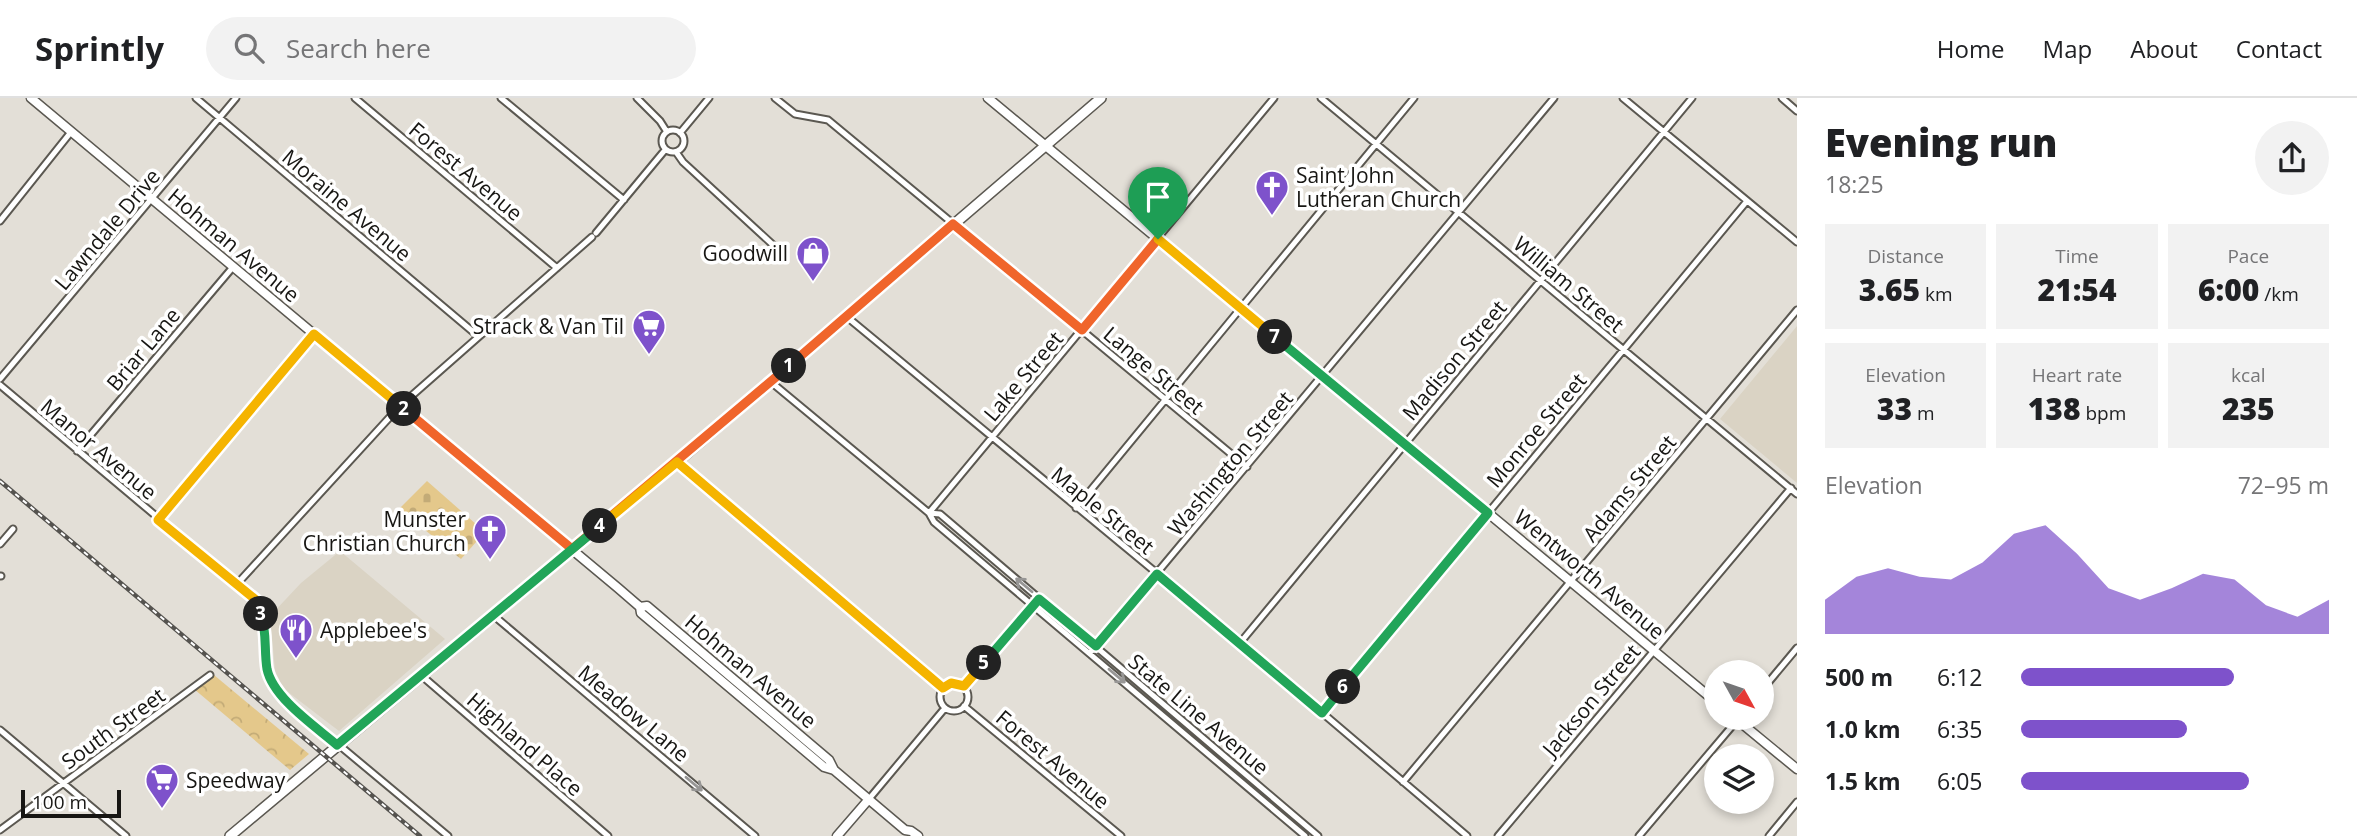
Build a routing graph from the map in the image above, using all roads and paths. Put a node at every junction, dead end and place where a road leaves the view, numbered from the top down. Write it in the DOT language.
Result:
graph roads {
  1 [pos="31,98"];
  2 [pos="196,98"];
  3 [pos="236,98"];
  4 [pos="355,98"];
  5 [pos="501,98"];
  6 [pos="636,98"];
  7 [pos="709,98"];
  8 [pos="775,98"];
  9 [pos="1101,98"];
  10 [pos="1274,98"];
  11 [pos="1321,98"];
  12 [pos="1414,98"];
  13 [pos="1554,98"];
  14 [pos="1623,98"];
  15 [pos="1692,98"];
  16 [pos="1782,98"];
  17 [pos="994,100"];
  18 [pos="1797,111"];
  19 [pos="219,118"];
  20 [pos="71,132"];
  21 [pos="667,132"];
  22 [pos="680,132"];
  23 [pos="1664,132"];
  24 [pos="1376,144"];
  25 [pos="1045,146"];
  26 [pos="665,150"];
  27 [pos="676,152"];
  28 [pos="152,200"];
  29 [pos="624,200"];
  30 [pos="1747,201"];
  31 [pos="1458,212"];
  32 [pos="0,221"];
  33 [pos="953,224"];
  34 [pos="1158,239"];
  35 [pos="1797,242"];
  36 [pos="784,255"];
  37 [pos="233,267"];
  38 [pos="558,268"];
  39 [pos="1541,281"];
  40 [pos="1240,307"];
  41 [pos="1797,310"];
  42 [pos="846,317"];
  43 [pos="1082,330"];
  44 [pos="314,334"];
  45 [pos="478,336"];
  46 [pos="1624,350"];
  47 [pos="1323,376"];
  48 [pos="0,379"];
  49 [pos="771,382"];
  50 [pos="0,385"];
  51 [pos="1164,398"];
  52 [pos="400,406"];
  53 [pos="1707,419"];
  54 [pos="992,438"];
  55 [pos="1405,444"];
  56 [pos="77,451"];
  57 [pos="677,462"];
  58 [pos="1247,467"];
  59 [pos="1791,488"];
  60 [pos="1797,494"];
  61 [pos="1076,508"];
  62 [pos="929,513"];
  63 [pos="1488,513"];
  64 [pos="158,520"];
  65 [pos="13,528"];
  66 [pos="0,544"];
  67 [pos="572,549"];
  68 [pos="1157,574"];
  69 [pos="1571,581"];
  70 [pos="237,584"];
  71 [pos="1039,599"];
  72 [pos="1033,606"];
  73 [pos="493,615"];
  74 [pos="1240,643"];
  75 [pos="1096,646"];
  76 [pos="1797,648"];
  77 [pos="1654,650"];
  78 [pos="1090,653"];
  79 [pos="210,675"];
  80 [pos="421,676"];
  81 [pos="1774,676"];
  82 [pos="964,686"];
  83 [pos="943,688"];
  84 [pos="1704,691"];
  85 [pos="964,706"];
  86 [pos="945,708"];
  87 [pos="1322,713"];
  88 [pos="0,730"];
  89 [pos="1727,730"];
  90 [pos="1751,730"];
  91 [pos="1209,742"];
  92 [pos="337,745"];
  93 [pos="1204,749"];
  94 [pos="1797,769"];
  95 [pos="1403,782"];
  96 [pos="64,784"];
  97 [pos="869,799"];
  98 [pos="1797,803"];
  99 [pos="0,830"];
  100 [pos="905,833"];
  101 [pos="126,836"];
  102 [pos="231,836"];
  103 [pos="448,836"];
  104 [pos="608,836"];
  105 [pos="755,836"];
  106 [pos="838,836"];
  107 [pos="918,836"];
  108 [pos="1121,836"];
  109 [pos="1305,836"];
  110 [pos="1318,836"];
  111 [pos="1467,836"];
  112 [pos="1498,836"];
  113 [pos="1639,836"];
  114 [pos="1769,836"];
  1 -- 20 [label="street, Hohman Avenue"];
  2 -- 19 [label="street, Moraine Avenue"];
  3 -- 19 [label="street, Lawndale Drive"];
  4 -- 38 [label="street, Forest Avenue"];
  5 -- 29 [label="street"];
  6 -- 21 [label="street"];
  7 -- 22 [label="street"];
  8 -- 33 [label="street, Lange Street"];
  9 -- 25 [label="main road"];
  10 -- 34 [label="street, Lake Street"];
  11 -- 24 [label="street, William Street"];
  12 -- 24 [label="street"];
  13 -- 31 [label="street, Washington Street"];
  14 -- 23 [label="street"];
  15 -- 23 [label="street, Madison Street"];
  16 -- 18 [label="street"];
  17 -- 25 [label="street, Wentworth Avenue"];
  19 -- 28 [label="street, Lawndale Drive"];
  19 -- 45 [label="street, Moraine Avenue"];
  20 -- 28 [label="street, Hohman Avenue"];
  20 -- 32 [label="street"];
  21 -- 22 [label="street"];
  21 -- 26 [label="street"];
  22 -- 27 [label="street"];
  23 -- 30 [label="street"];
  23 -- 39 [label="street, Madison Street"];
  24 -- 31 [label="street, William Street"];
  24 -- 40 [label="street"];
  25 -- 33 [label="main road"];
  25 -- 34 [label="street, Wentworth Avenue"];
  26 -- 27 [label="street"];
  26 -- 29 [label="street"];
  27 -- 36 [label="street"];
  28 -- 37 [label="street, Hohman Avenue"];
  28 -- 48 [label="street, Lawndale Drive"];
  29 -- 38 [label="street"];
  30 -- 35 [label="street"];
  30 -- 46 [label="street, Monroe Street"];
  31 -- 39 [label="street, William Street"];
  31 -- 47 [label="street, Washington Street"];
  33 -- 42 [label="main road"];
  33 -- 43 [label="street, Lange Street"];
  34 -- 40 [label="street, Wentworth Avenue"];
  34 -- 43 [label="street, Lake Street"];
  37 -- 44 [label="street, Hohman Avenue"];
  37 -- 56 [label="street, Briar Lane"];
  38 -- 45 [label="street"];
  39 -- 46 [label="street, William Street"];
  39 -- 55 [label="street, Madison Street"];
  40 -- 47 [label="street, Wentworth Avenue"];
  40 -- 51 [label="street"];
  41 -- 53 [label="street, Adams Street"];
  42 -- 49 [label="main road"];
  42 -- 54 [label="street, Maple Street"];
  43 -- 51 [label="street, Lange Street"];
  43 -- 54 [label="street, Lake Street"];
  44 -- 52 [label="street, Hohman Avenue"];
  44 -- 64 [label="street"];
  45 -- 52 [label="street"];
  46 -- 53 [label="street, William Street"];
  46 -- 63 [label="street, Monroe Street"];
  47 -- 55 [label="street, Wentworth Avenue"];
  47 -- 58 [label="street, Washington Street"];
  49 -- 57 [label="main road"];
  49 -- 62 [label="street, State Line Avenue"];
  50 -- 56 [label="street, Manor Avenue"];
  51 -- 58 [label="street, Lange Street"];
  51 -- 61 [label="street"];
  52 -- 67 [label="street, Hohman Avenue"];
  52 -- 70 [label="street"];
  53 -- 59 [label="street, William Street"];
  53 -- 69 [label="street, Adams Street"];
  54 -- 61 [label="street, Maple Street"];
  54 -- 62 [label="street, Lake Street"];
  55 -- 63 [label="street, Wentworth Avenue"];
  55 -- 74 [label="street, Madison Street"];
  56 -- 64 [label="street, Manor Avenue"];
  57 -- 67 [label="main road"];
  57 -- 83 [label="street"];
  58 -- 68 [label="street, Washington Street"];
  59 -- 60 [label="street, William Street"];
  59 -- 77 [label="street, Jackson Street"];
  61 -- 68 [label="street, Maple Street"];
  71 -- 62 [label="street, State Line Avenue, one-way"];
  62 -- 72 [label="street, State Line Avenue"];
  63 -- 69 [label="street, Wentworth Avenue"];
  63 -- 87 [label="street, Monroe Street"];
  64 -- 70 [label="street, Manor Avenue"];
  65 -- 66 [label="street"];
  67 -- 73 [label="main road"];
  67 -- 97 [label="street, Hohman Avenue"];
  68 -- 74 [label="street, Maple Street"];
  68 -- 75 [label="street, Washington Street"];
  69 -- 77 [label="street, Wentworth Avenue"];
  69 -- 95 [label="street, Adams Street"];
  70 -- 92 [label="street, Manor Avenue"];
  71 -- 72 [label="street"];
  71 -- 75 [label="street, State Line Avenue"];
  72 -- 78 [label="street, State Line Avenue"];
  72 -- 82 [label="street"];
  73 -- 80 [label="main road"];
  73 -- 105 [label="street, Meadow Lane, one-way"];
  74 -- 87 [label="street, Maple Street"];
  75 -- 78 [label="street, Washington Street"];
  75 -- 91 [label="street, State Line Avenue"];
  76 -- 81 [label="street"];
  77 -- 84 [label="street, Wentworth Avenue"];
  77 -- 112 [label="street, Jackson Street"];
  78 -- 93 [label="street, State Line Avenue, one-way"];
  79 -- 96 [label="street, South Street"];
  80 -- 92 [label="main road"];
  80 -- 104 [label="street, Highland Place"];
  82 -- 83 [label="street"];
  82 -- 85 [label="street"];
  83 -- 86 [label="street"];
  85 -- 86 [label="street"];
  85 -- 108 [label="street, Forest Avenue"];
  86 -- 97 [label="street"];
  87 -- 95 [label="street, Maple Street"];
  88 -- 96 [label="street"];
  89 -- 113 [label="street"];
  90 -- 94 [label="street"];
  91 -- 93 [label="street"];
  91 -- 110 [label="street, State Line Avenue"];
  92 -- 102 [label="main road"];
  92 -- 103 [label="street, Manor Avenue"];
  93 -- 109 [label="street, State Line Avenue"];
  95 -- 111 [label="street, Maple Street"];
  96 -- 99 [label="street, South Street"];
  96 -- 101 [label="street"];
  97 -- 100 [label="street, Hohman Avenue"];
  97 -- 106 [label="street"];
  98 -- 114 [label="street"];
  100 -- 107 [label="street, Hohman Avenue"];
}
